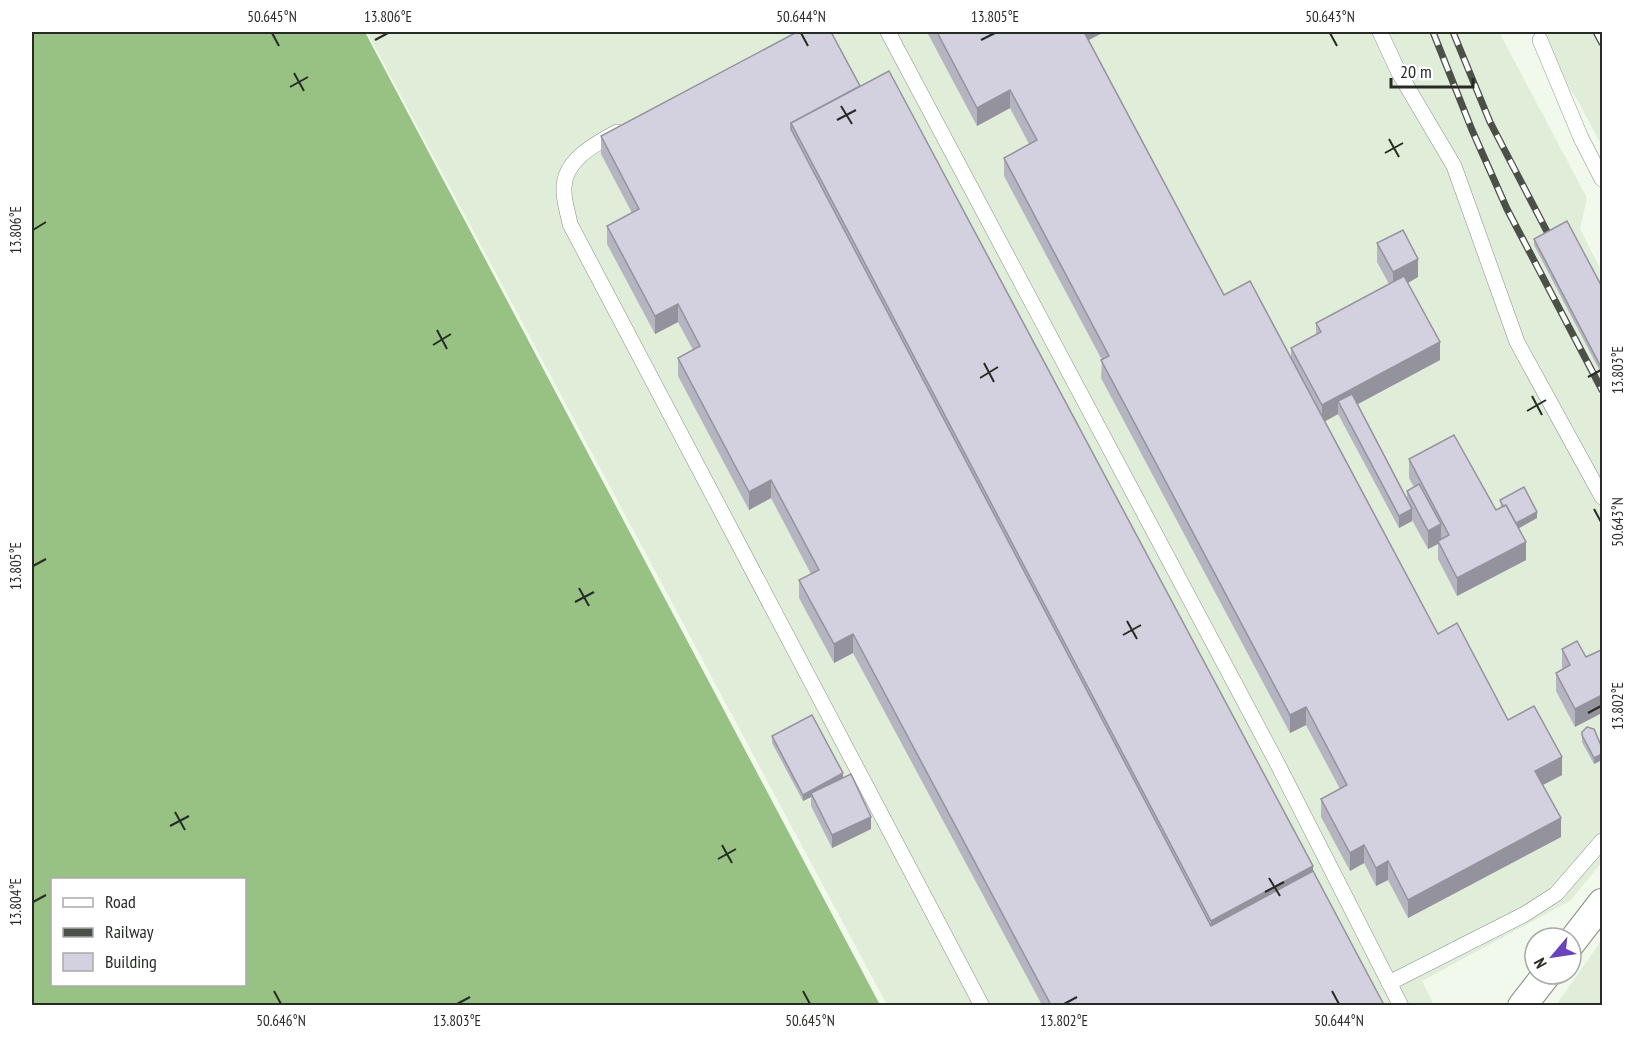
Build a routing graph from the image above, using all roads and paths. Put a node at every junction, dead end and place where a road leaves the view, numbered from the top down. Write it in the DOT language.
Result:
graph roads {
  1 [pos="888,32"];
  2 [pos="1380,32"];
  3 [pos="1540,40"];
  4 [pos="632,124"];
  5 [pos="1602,178"];
  6 [pos="1602,497"];
  7 [pos="1602,841"];
  8 [pos="1602,903"];
  9 [pos="1583,928"];
  10 [pos="1389,983"];
  11 [pos="1537,986"];
  12 [pos="982,1005"];
  13 [pos="1401,1005"];
  14 [pos="1522,1005"];
  1 -- 10 [label="lane"];
  2 -- 6 [label="lane"];
  3 -- 5 [label="lane"];
  4 -- 12 [label="lane"];
  7 -- 10 [label="lane"];
  8 -- 9 [label="street"];
  10 -- 13 [label="lane"];
  11 -- 14 [label="street"];
}
